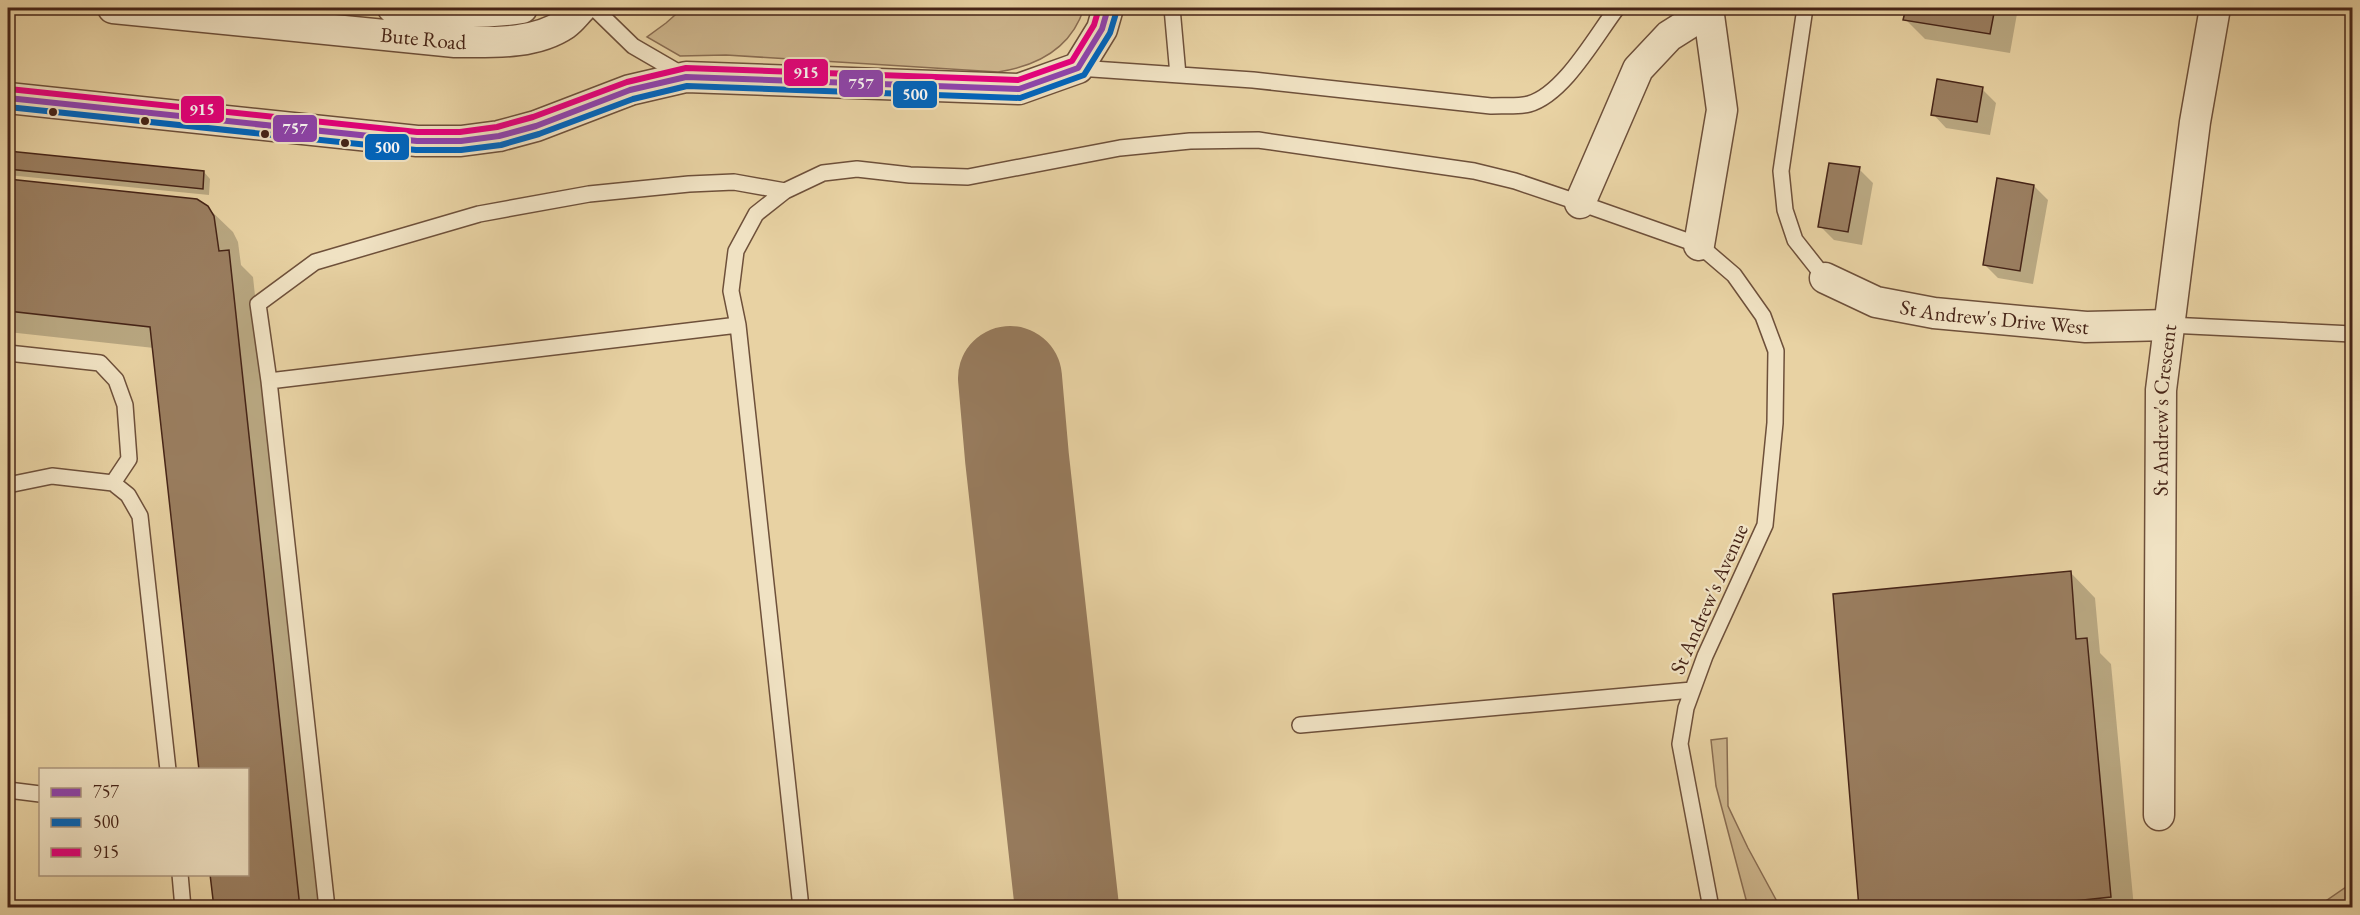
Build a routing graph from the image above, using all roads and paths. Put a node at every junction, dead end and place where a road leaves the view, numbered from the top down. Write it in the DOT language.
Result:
graph roads {
  1 [pos="113,8"];
  2 [pos="393,8"];
  3 [pos="522,8"];
  4 [pos="581,8"];
  5 [pos="594,8"];
  6 [pos="1108,8"];
  7 [pos="1172,8"];
  8 [pos="1617,8"];
  9 [pos="1805,8"];
  10 [pos="2215,8"];
  11 [pos="1708,10"];
  12 [pos="1078,68"];
  13 [pos="1178,75"];
  14 [pos="686,77"];
  15 [pos="8,98"];
  16 [pos="785,191"];
  17 [pos="1580,203"];
  18 [pos="1700,246"];
  19 [pos="1825,278"];
  20 [pos="738,325"];
  21 [pos="2169,325"];
  22 [pos="2352,334"];
  23 [pos="8,353"];
  24 [pos="269,381"];
  25 [pos="113,483"];
  26 [pos="8,485"];
  27 [pos="1692,690"];
  28 [pos="1300,724"];
  29 [pos="168,768"];
  30 [pos="8,790"];
  31 [pos="39,794"];
  32 [pos="2159,815"];
  33 [pos="180,876"];
  34 [pos="183,908"];
  35 [pos="327,908"];
  36 [pos="801,908"];
  37 [pos="1711,908"];
  1 -- 4 [label="street, Bute Road"];
  2 -- 3 [label="street, Bute Road"];
  5 -- 14 [label="lane"];
  6 -- 12 [label="street"];
  7 -- 13 [label="lane"];
  8 -- 13 [label="lane"];
  9 -- 19 [label="lane"];
  10 -- 21 [label="street, St Andrew's Crescent"];
  11 -- 17 [label="street"];
  11 -- 18 [label="street"];
  12 -- 13 [label="lane"];
  12 -- 14 [label="street"];
  14 -- 15 [label="street"];
  16 -- 17 [label="lane"];
  16 -- 20 [label="lane"];
  16 -- 24 [label="lane"];
  17 -- 18 [label="lane"];
  18 -- 27 [label="lane, St Andrew's Avenue"];
  19 -- 21 [label="street, St Andrew's Drive West"];
  20 -- 24 [label="lane"];
  20 -- 36 [label="lane"];
  21 -- 22 [label="lane"];
  21 -- 32 [label="street, St Andrew's Crescent"];
  23 -- 25 [label="lane"];
  24 -- 35 [label="lane"];
  25 -- 26 [label="lane"];
  25 -- 29 [label="lane"];
  27 -- 28 [label="lane"];
  27 -- 37 [label="lane, St Andrew's Avenue"];
  30 -- 31 [label="lane"];
  33 -- 34 [label="lane"];
}
